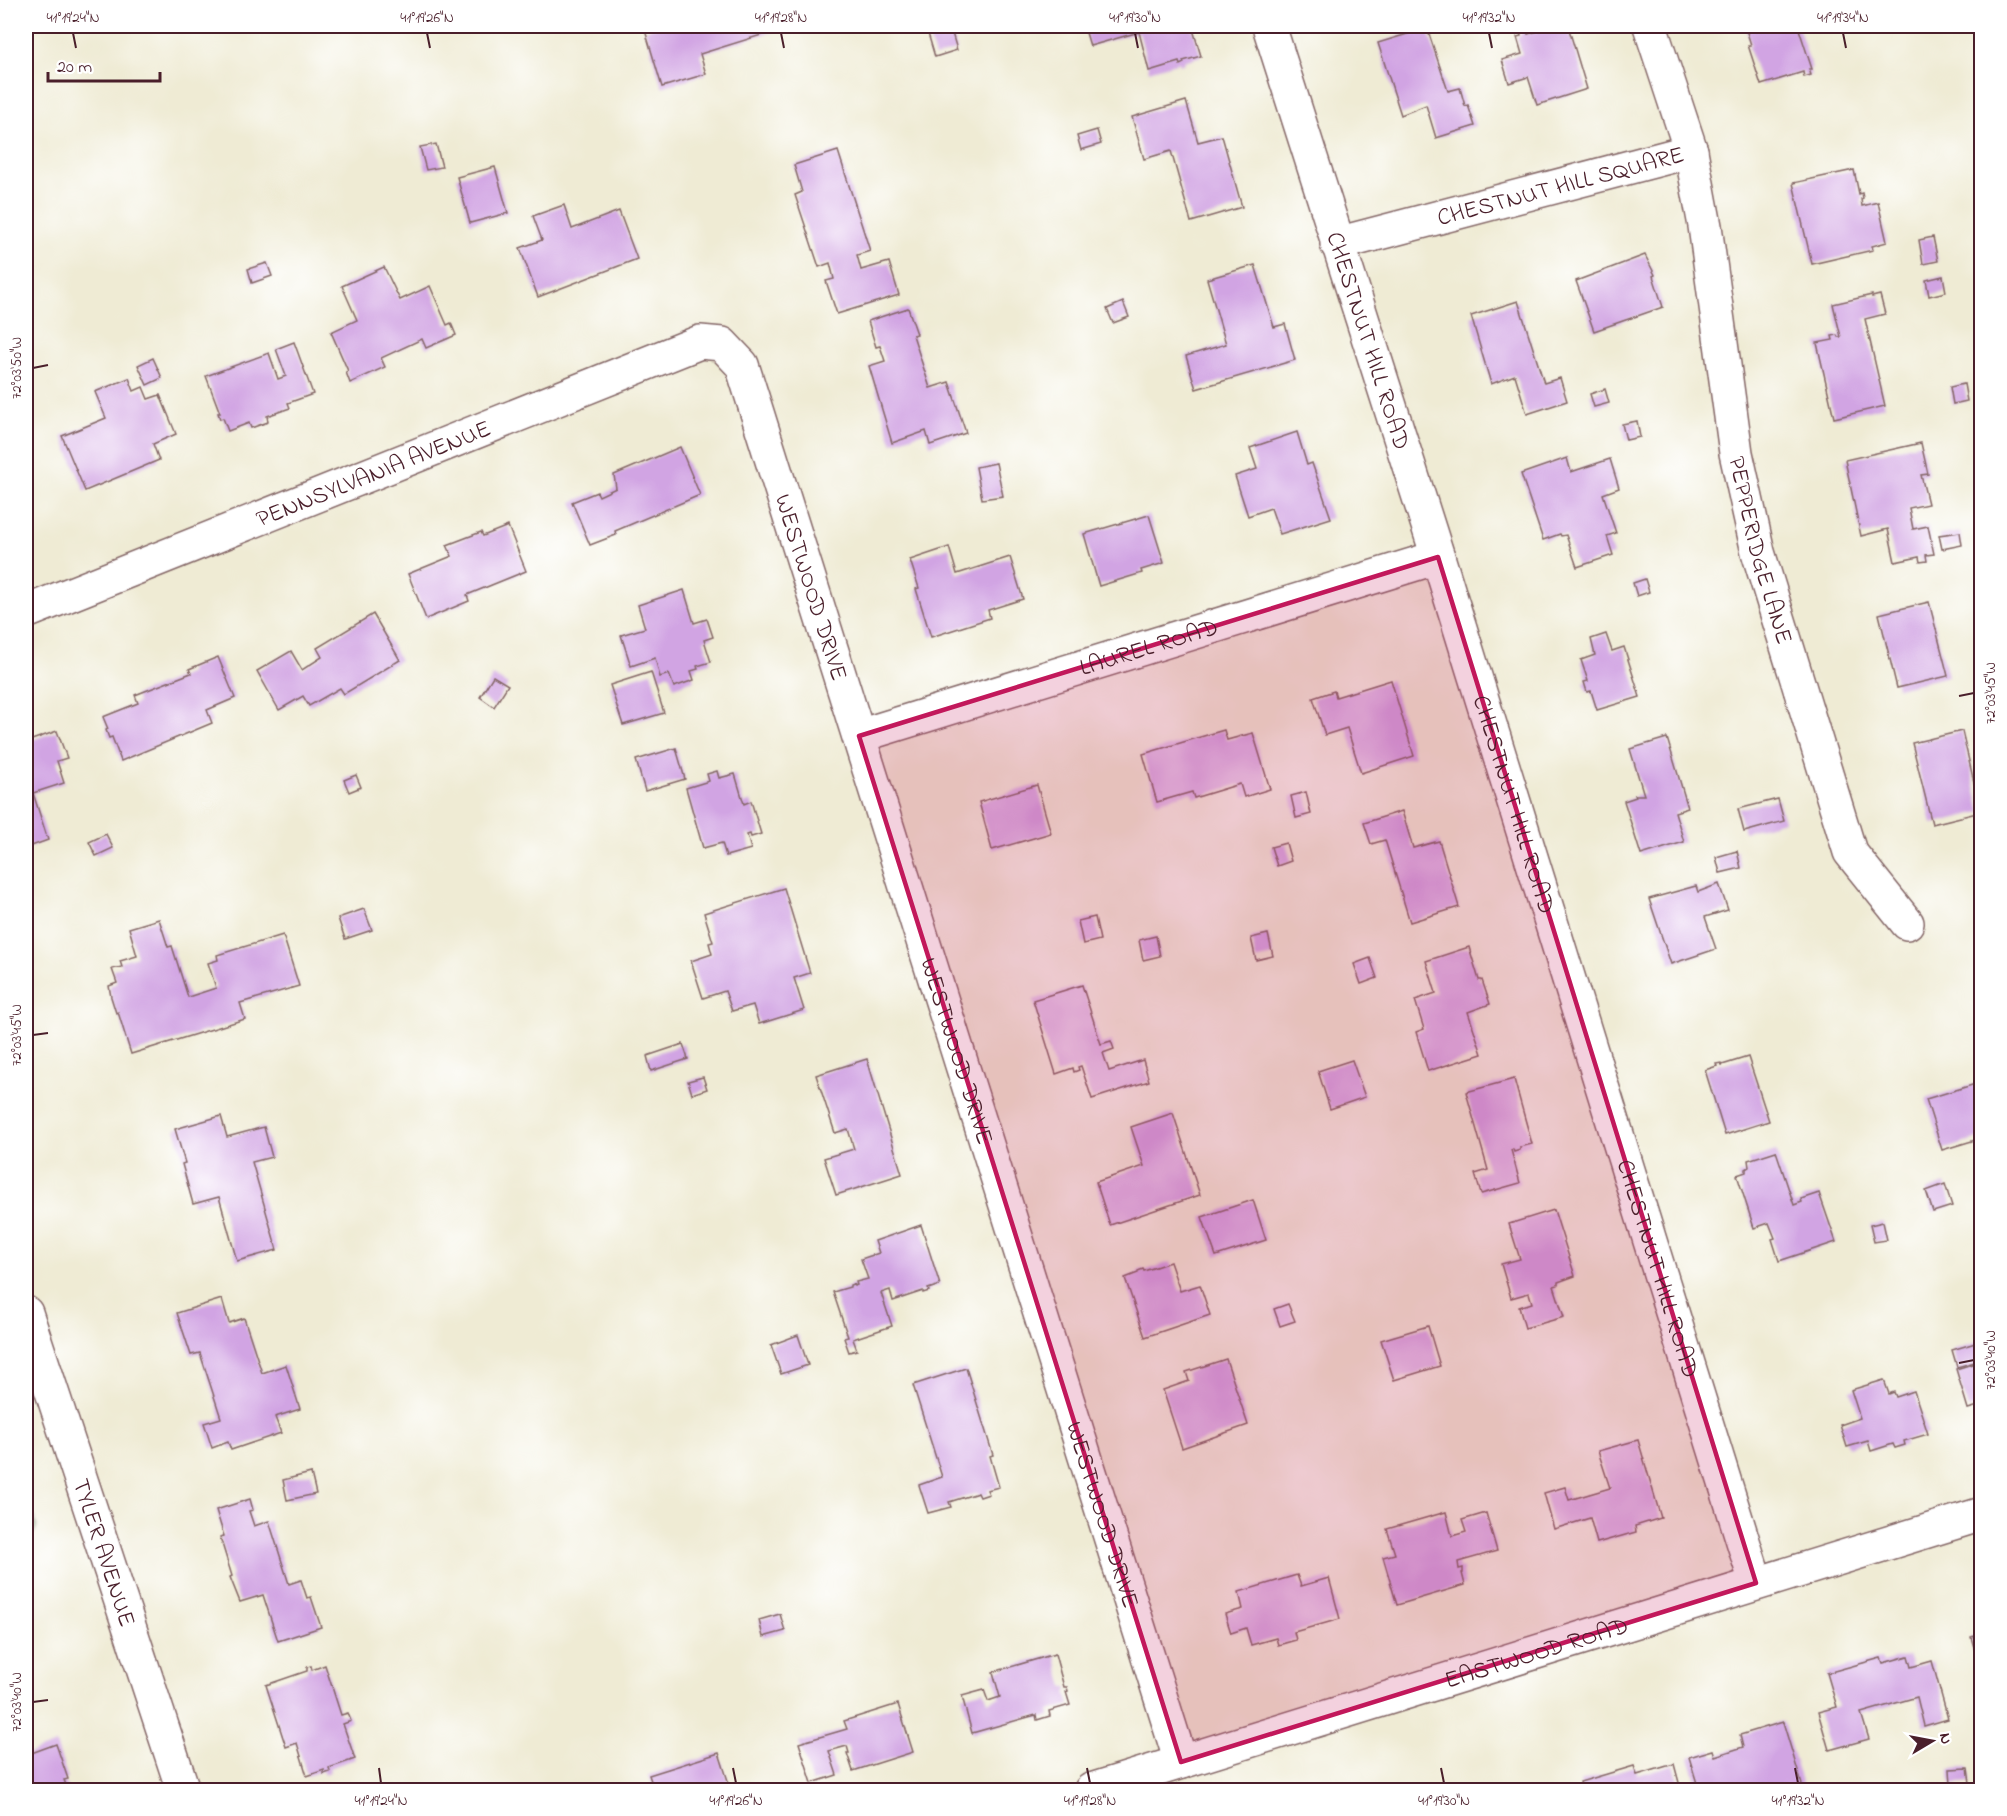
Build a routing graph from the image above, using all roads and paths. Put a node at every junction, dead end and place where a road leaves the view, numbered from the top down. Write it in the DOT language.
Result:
graph roads {
  1 [pos="1269,26"];
  2 [pos="1650,26"];
  3 [pos="1691,151"];
  4 [pos="1337,244"];
  5 [pos="722,344"];
  6 [pos="1438,557"];
  7 [pos="26,612"];
  8 [pos="859,736"];
  9 [pos="1906,923"];
  10 [pos="26,1313"];
  11 [pos="1982,1514"];
  12 [pos="1756,1583"];
  13 [pos="1181,1762"];
  14 [pos="183,1791"];
  15 [pos="1091,1791"];
  1 -- 4 [label="street, CHESTNUT HILL ROAD"];
  2 -- 3 [label="street, CHESTNUT HILL SQUARE"];
  3 -- 4 [label="street, CHESTNUT HILL SQUARE"];
  3 -- 9 [label="street, PEPPERIDGE LANE"];
  4 -- 6 [label="street, CHESTNUT HILL ROAD"];
  5 -- 7 [label="street, PENNSYLVANIA AVENUE"];
  5 -- 8 [label="street, WESTWOOD DRIVE"];
  6 -- 8 [label="street, LAUREL ROAD"];
  6 -- 12 [label="street, CHESTNUT HILL ROAD"];
  8 -- 13 [label="street, WESTWOOD DRIVE"];
  10 -- 14 [label="street, TYLER AVENUE"];
  11 -- 12 [label="street, EASTWOOD ROAD"];
  12 -- 13 [label="street, EASTWOOD ROAD"];
  13 -- 15 [label="street, EASTWOOD ROAD"];
}
